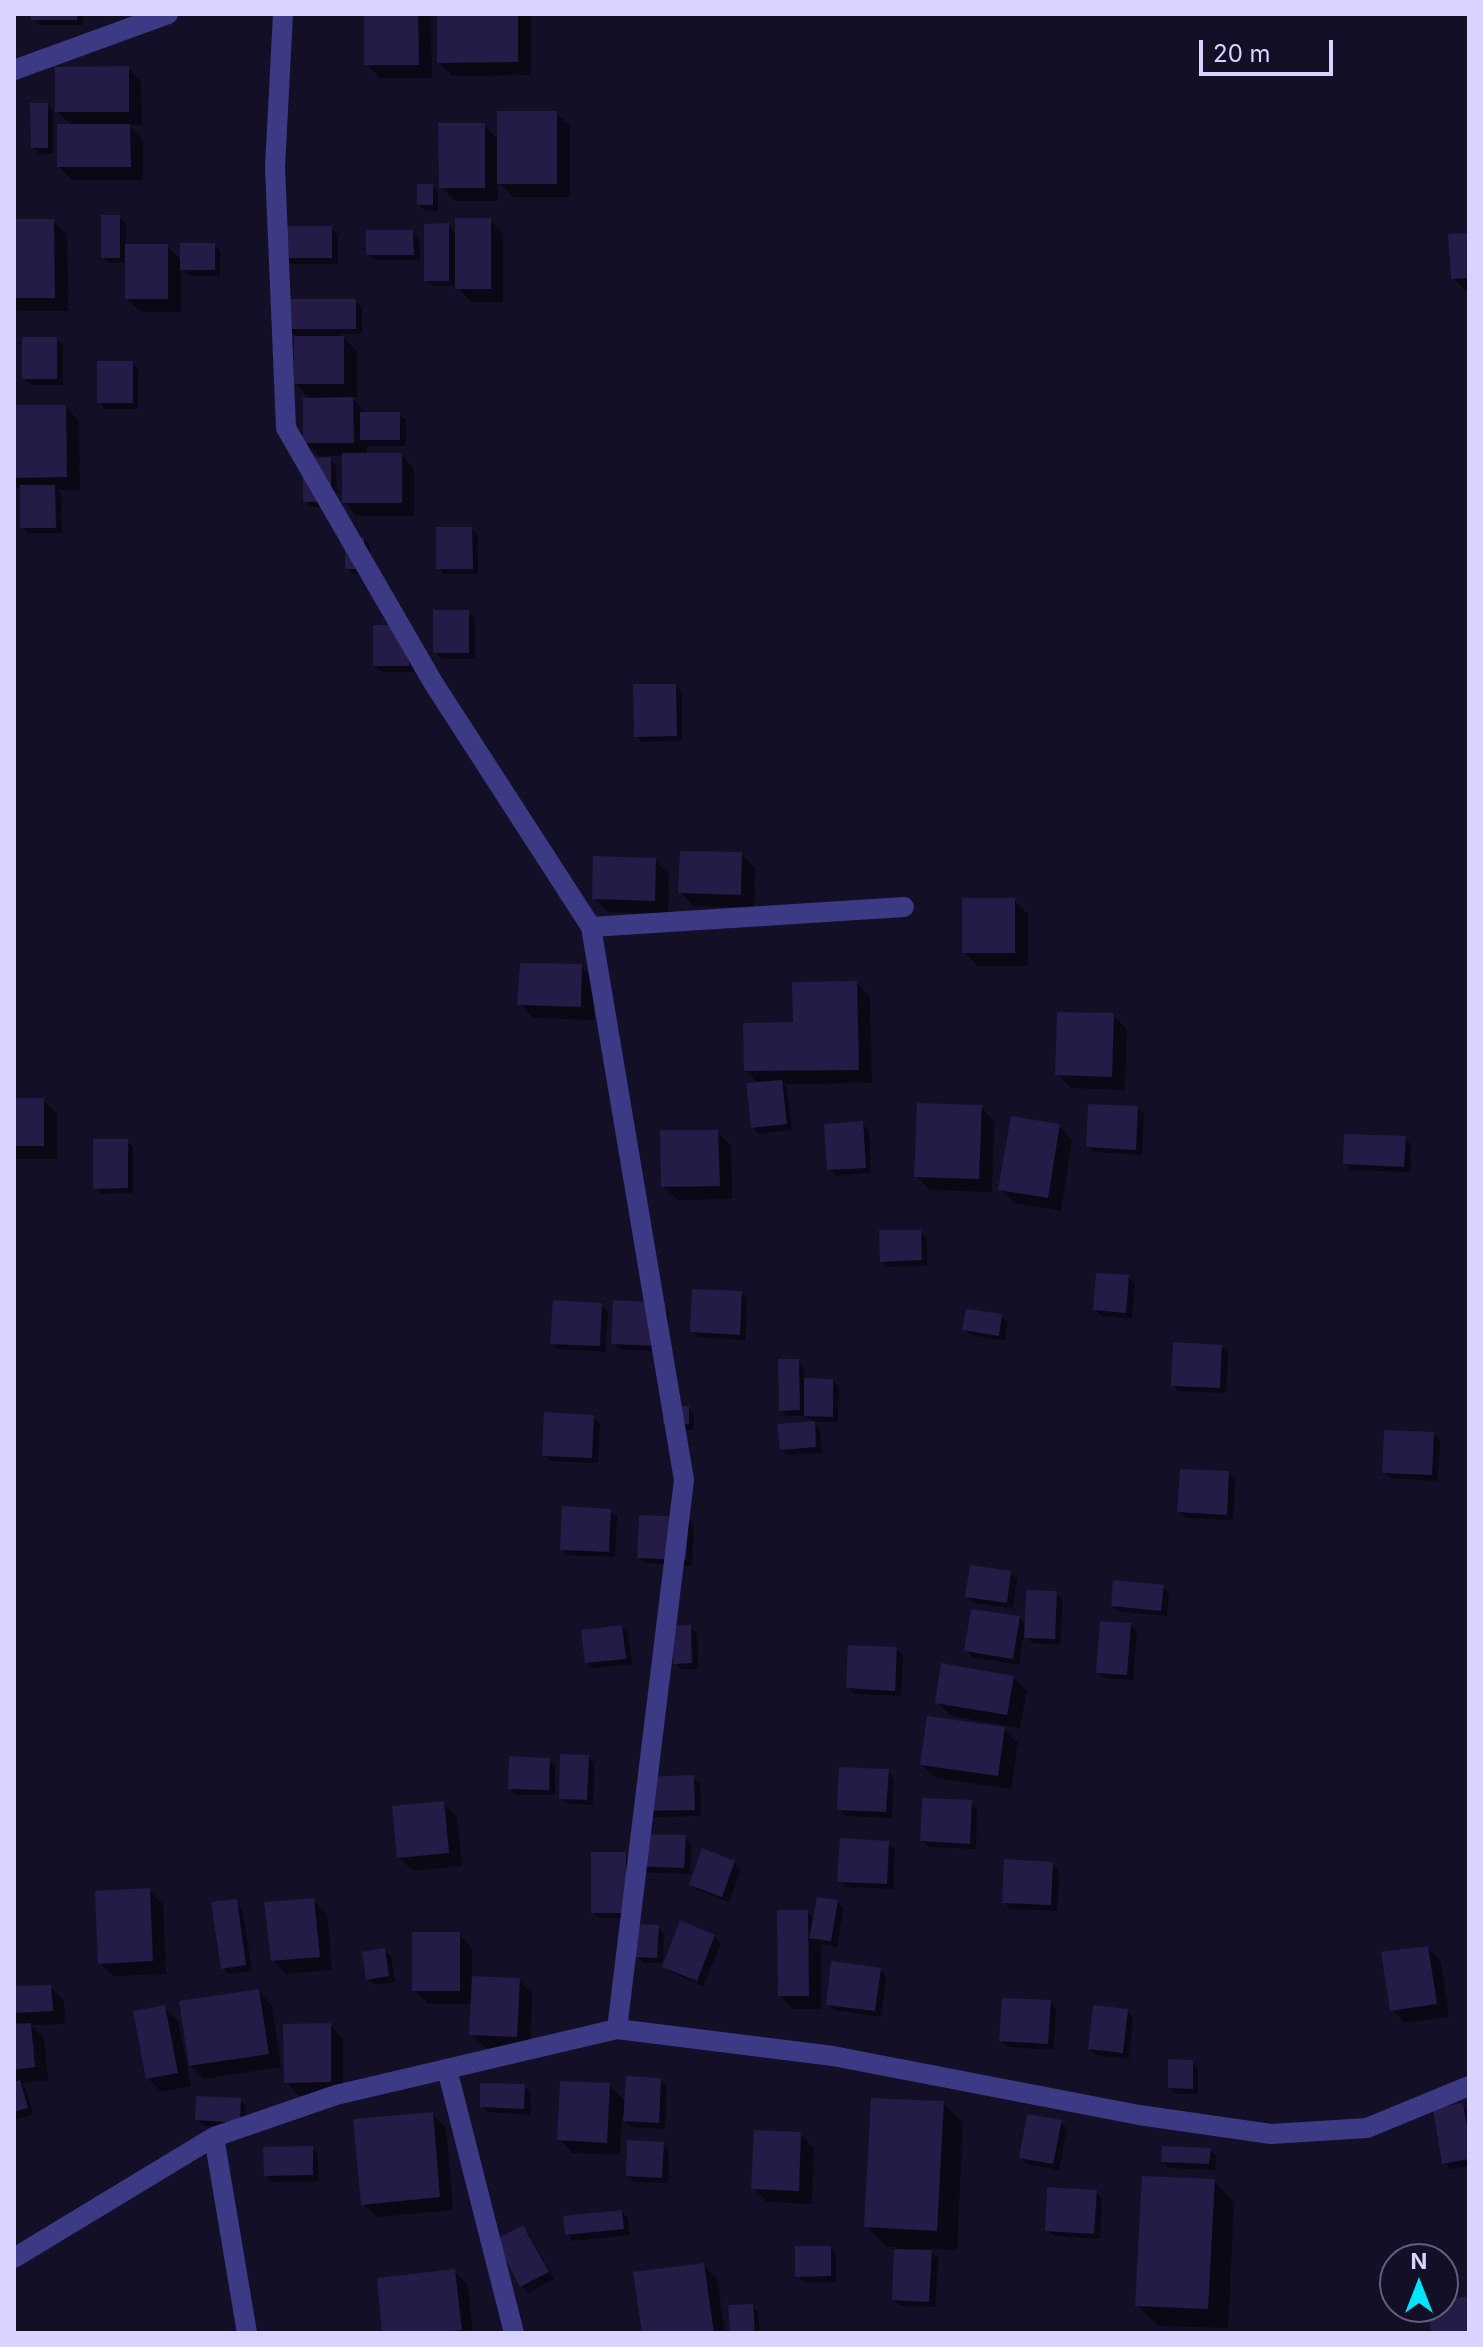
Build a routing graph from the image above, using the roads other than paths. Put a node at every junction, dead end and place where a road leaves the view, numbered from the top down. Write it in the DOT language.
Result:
graph roads {
  1 [pos="168,14"];
  2 [pos="283,14"];
  3 [pos="14,70"];
  4 [pos="904,907"];
  5 [pos="591,927"];
  6 [pos="617,2029"];
  7 [pos="447,2069"];
  8 [pos="1469,2086"];
  9 [pos="214,2137"];
  10 [pos="14,2258"];
  11 [pos="247,2333"];
  12 [pos="514,2333"];
  1 -- 3 [label="street"];
  2 -- 5 [label="street"];
  4 -- 5 [label="street"];
  5 -- 6 [label="street"];
  6 -- 7 [label="street"];
  6 -- 8 [label="street"];
  7 -- 9 [label="street"];
  7 -- 12 [label="street"];
  9 -- 10 [label="street"];
  9 -- 11 [label="street"];
}
